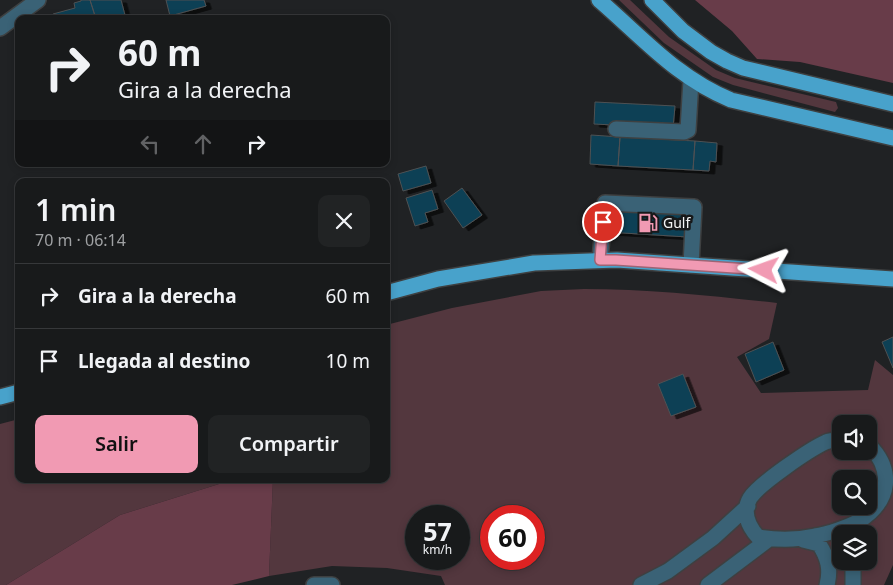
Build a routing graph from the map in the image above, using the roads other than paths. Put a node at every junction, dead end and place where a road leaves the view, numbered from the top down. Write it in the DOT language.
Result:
graph roads {
  1 [pos="38,0"];
  2 [pos="599,0"];
  3 [pos="652,0"];
  4 [pos="18,15"];
  5 [pos="15,17"];
  6 [pos="0,28"];
  7 [pos="691,80"];
  8 [pos="893,104"];
  9 [pos="616,129"];
  10 [pos="893,138"];
  11 [pos="600,260"];
  12 [pos="691,265"];
  13 [pos="893,279"];
  14 [pos="390,291"];
  15 [pos="15,393"];
  16 [pos="0,397"];
  17 [pos="832,441"];
  18 [pos="877,446"];
  19 [pos="893,446"];
  20 [pos="877,450"];
  21 [pos="892,485"];
  22 [pos="748,506"];
  23 [pos="859,525"];
  24 [pos="832,533"];
  25 [pos="797,538"];
  26 [pos="769,539"];
  27 [pos="853,570"];
  28 [pos="314,585"];
  29 [pos="332,585"];
  30 [pos="641,585"];
  31 [pos="708,585"];
  32 [pos="827,585"];
  33 [pos="853,585"];
  1 -- 4 [label="street"];
  2 -- 7 [label="main road"];
  3 -- 8 [label="main road"];
  5 -- 6 [label="street"];
  7 -- 9 [label="street"];
  7 -- 10 [label="main road"];
  11 -- 12 [label="main road"];
  11 -- 12 [label="street"];
  11 -- 14 [label="main road"];
  12 -- 13 [label="main road"];
  15 -- 16 [label="main road"];
  17 -- 22 [label="street"];
  18 -- 19 [label="street"];
  20 -- 21 [label="street"];
  21 -- 23 [label="street"];
  22 -- 26 [label="street"];
  22 -- 30 [label="street"];
  24 -- 25 [label="street"];
  25 -- 26 [label="street"];
  25 -- 32 [label="street"];
  26 -- 31 [label="street"];
  27 -- 33 [label="street"];
  28 -- 29 [label="street"];
}
